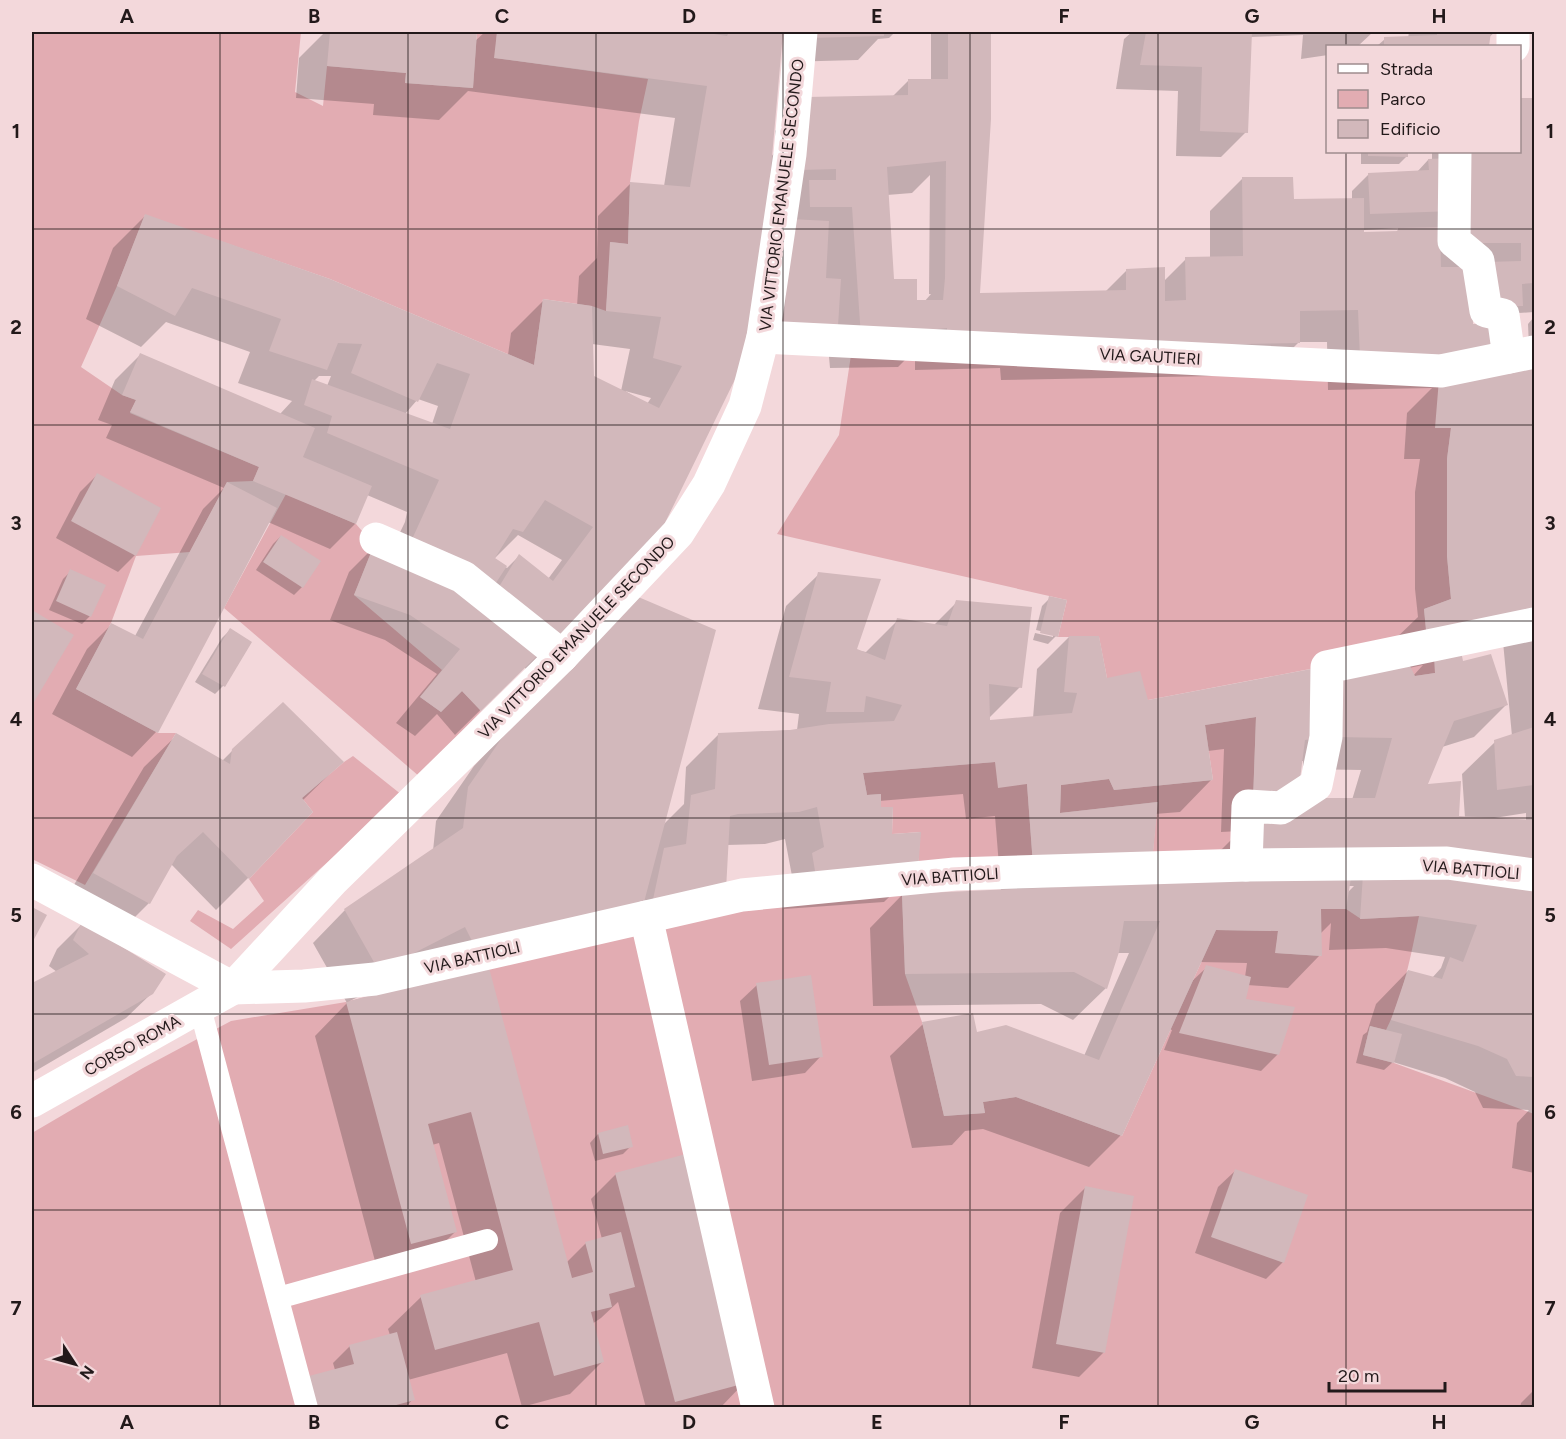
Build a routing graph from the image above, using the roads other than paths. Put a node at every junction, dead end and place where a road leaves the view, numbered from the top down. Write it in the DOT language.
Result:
graph roads {
  1 [pos="801,32"];
  2 [pos="1455,153"];
  3 [pos="764,337"];
  4 [pos="1522,355"];
  5 [pos="376,539"];
  6 [pos="1534,624"];
  7 [pos="562,656"];
  8 [pos="1246,865"];
  9 [pos="1534,875"];
  10 [pos="32,880"];
  11 [pos="646,916"];
  12 [pos="233,988"];
  13 [pos="200,1008"];
  14 [pos="32,1101"];
  15 [pos="487,1240"];
  16 [pos="278,1298"];
  17 [pos="307,1407"];
  18 [pos="758,1407"];
  1 -- 3 [label="street, VIA VITTORIO EMANUELE SECONDO"];
  2 -- 4 [label="street"];
  3 -- 4 [label="street, VIA GAUTIERI"];
  3 -- 7 [label="street, VIA VITTORIO EMANUELE SECONDO"];
  5 -- 7 [label="street"];
  6 -- 8 [label="street"];
  7 -- 12 [label="street, VIA VITTORIO EMANUELE SECONDO"];
  8 -- 9 [label="street, VIA BATTIOLI"];
  8 -- 11 [label="street, VIA BATTIOLI"];
  10 -- 12 [label="street"];
  11 -- 12 [label="street, VIA BATTIOLI"];
  11 -- 18 [label="street"];
  12 -- 13 [label="street, CORSO ROMA"];
  13 -- 14 [label="street, CORSO ROMA"];
  13 -- 16 [label="lane"];
  15 -- 16 [label="lane"];
  16 -- 17 [label="lane"];
}
